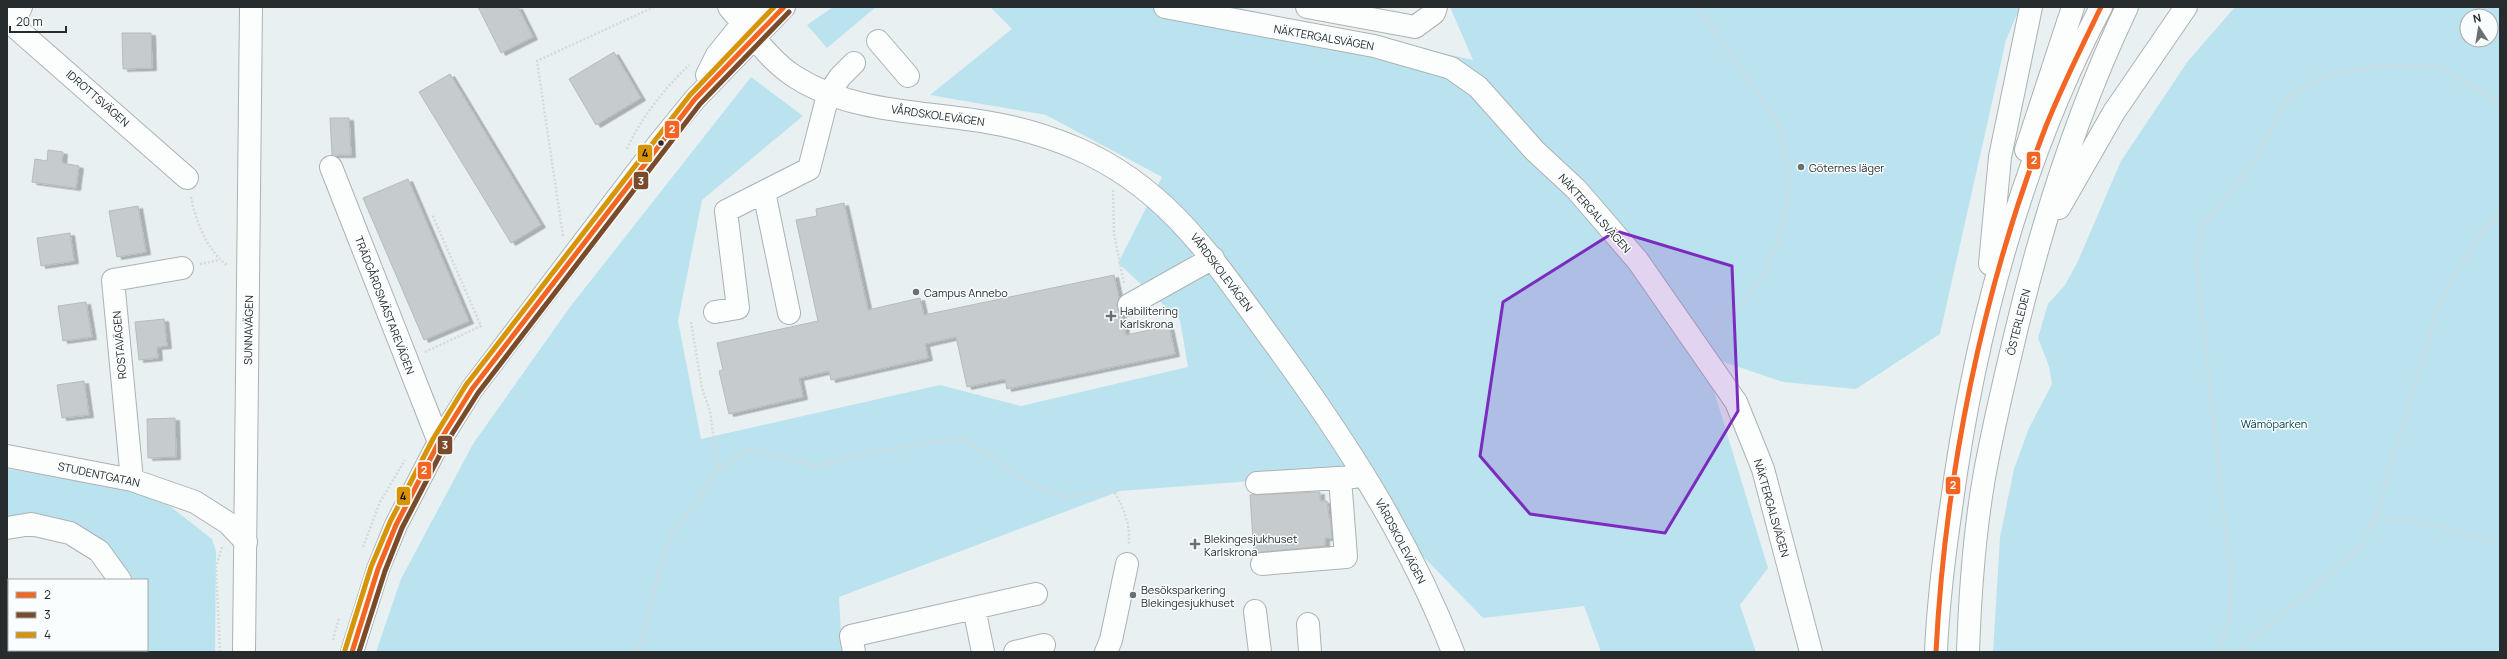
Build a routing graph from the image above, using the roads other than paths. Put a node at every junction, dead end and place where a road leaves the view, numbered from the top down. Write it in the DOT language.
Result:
graph roads {
  1 [pos="251,7"];
  2 [pos="784,7"];
  3 [pos="1307,7"];
  4 [pos="1436,7"];
  5 [pos="2031,7"];
  6 [pos="2073,7"];
  7 [pos="2101,7"];
  8 [pos="2127,7"];
  9 [pos="2186,7"];
  10 [pos="1177,8"];
  11 [pos="14,17"];
  12 [pos="746,18"];
  13 [pos="1415,28"];
  14 [pos="878,41"];
  15 [pos="1406,54"];
  16 [pos="854,63"];
  17 [pos="908,76"];
  18 [pos="828,95"];
  19 [pos="331,167"];
  20 [pos="187,178"];
  21 [pos="764,192"];
  22 [pos="2036,251"];
  23 [pos="1213,258"];
  24 [pos="2000,261"];
  25 [pos="182,268"];
  26 [pos="1129,305"];
  27 [pos="715,312"];
  28 [pos="788,313"];
  29 [pos="1985,325"];
  30 [pos="439,442"];
  31 [pos="7,456"];
  32 [pos="1364,474"];
  33 [pos="1340,478"];
  34 [pos="132,480"];
  35 [pos="1257,483"];
  36 [pos="7,528"];
  37 [pos="246,542"];
  38 [pos="1127,564"];
  39 [pos="1262,564"];
  40 [pos="119,579"];
  41 [pos="1036,594"];
  42 [pos="974,608"];
  43 [pos="1255,611"];
  44 [pos="1308,624"];
  45 [pos="1044,645"];
  46 [pos="244,652"];
  47 [pos="352,652"];
  48 [pos="854,652"];
  49 [pos="983,652"];
  50 [pos="1015,652"];
  51 [pos="1106,652"];
  52 [pos="1260,652"];
  53 [pos="1310,652"];
  54 [pos="1453,652"];
  55 [pos="1811,652"];
  56 [pos="1936,652"];
  57 [pos="1968,652"];
  1 -- 37 [label="main road, SUNNAVÄGEN"];
  2 -- 12 [label="main road"];
  3 -- 13 [label="main road"];
  4 -- 13 [label="main road"];
  5 -- 29 [label="main road"];
  6 -- 24 [label="main road"];
  7 -- 24 [label="main road"];
  8 -- 22 [label="main road, ÖSTERLEDEN"];
  9 -- 22 [label="main road"];
  10 -- 15 [label="main road, NÄKTERGALSVÄGEN"];
  11 -- 20 [label="main road, IDROTTSVÄGEN"];
  12 -- 18 [label="main road, VÅRDSKOLEVÄGEN"];
  12 -- 30 [label="main road"];
  13 -- 15 [label="main road"];
  14 -- 17 [label="main road"];
  15 -- 55 [label="main road, NÄKTERGALSVÄGEN"];
  16 -- 18 [label="main road"];
  18 -- 21 [label="main road"];
  18 -- 23 [label="main road, VÅRDSKOLEVÄGEN"];
  19 -- 30 [label="main road, TRÄDGÅRDSMÄSTAREVÄGEN"];
  21 -- 27 [label="main road"];
  21 -- 28 [label="main road"];
  22 -- 57 [label="main road, ÖSTERLEDEN"];
  23 -- 26 [label="main road"];
  23 -- 32 [label="main road, VÅRDSKOLEVÄGEN"];
  24 -- 29 [label="main road"];
  25 -- 34 [label="main road, ROSTAVÄGEN"];
  29 -- 56 [label="main road"];
  30 -- 47 [label="main road"];
  31 -- 34 [label="main road, STUDENTGATAN"];
  32 -- 33 [label="main road"];
  32 -- 54 [label="main road, VÅRDSKOLEVÄGEN"];
  33 -- 35 [label="main road"];
  33 -- 39 [label="main road"];
  34 -- 37 [label="main road, STUDENTGATAN"];
  36 -- 40 [label="main road"];
  37 -- 46 [label="main road, SUNNAVÄGEN"];
  38 -- 51 [label="main road"];
  41 -- 42 [label="main road"];
  42 -- 48 [label="main road"];
  42 -- 49 [label="main road"];
  43 -- 52 [label="main road"];
  44 -- 53 [label="main road"];
  45 -- 50 [label="main road"];
}
